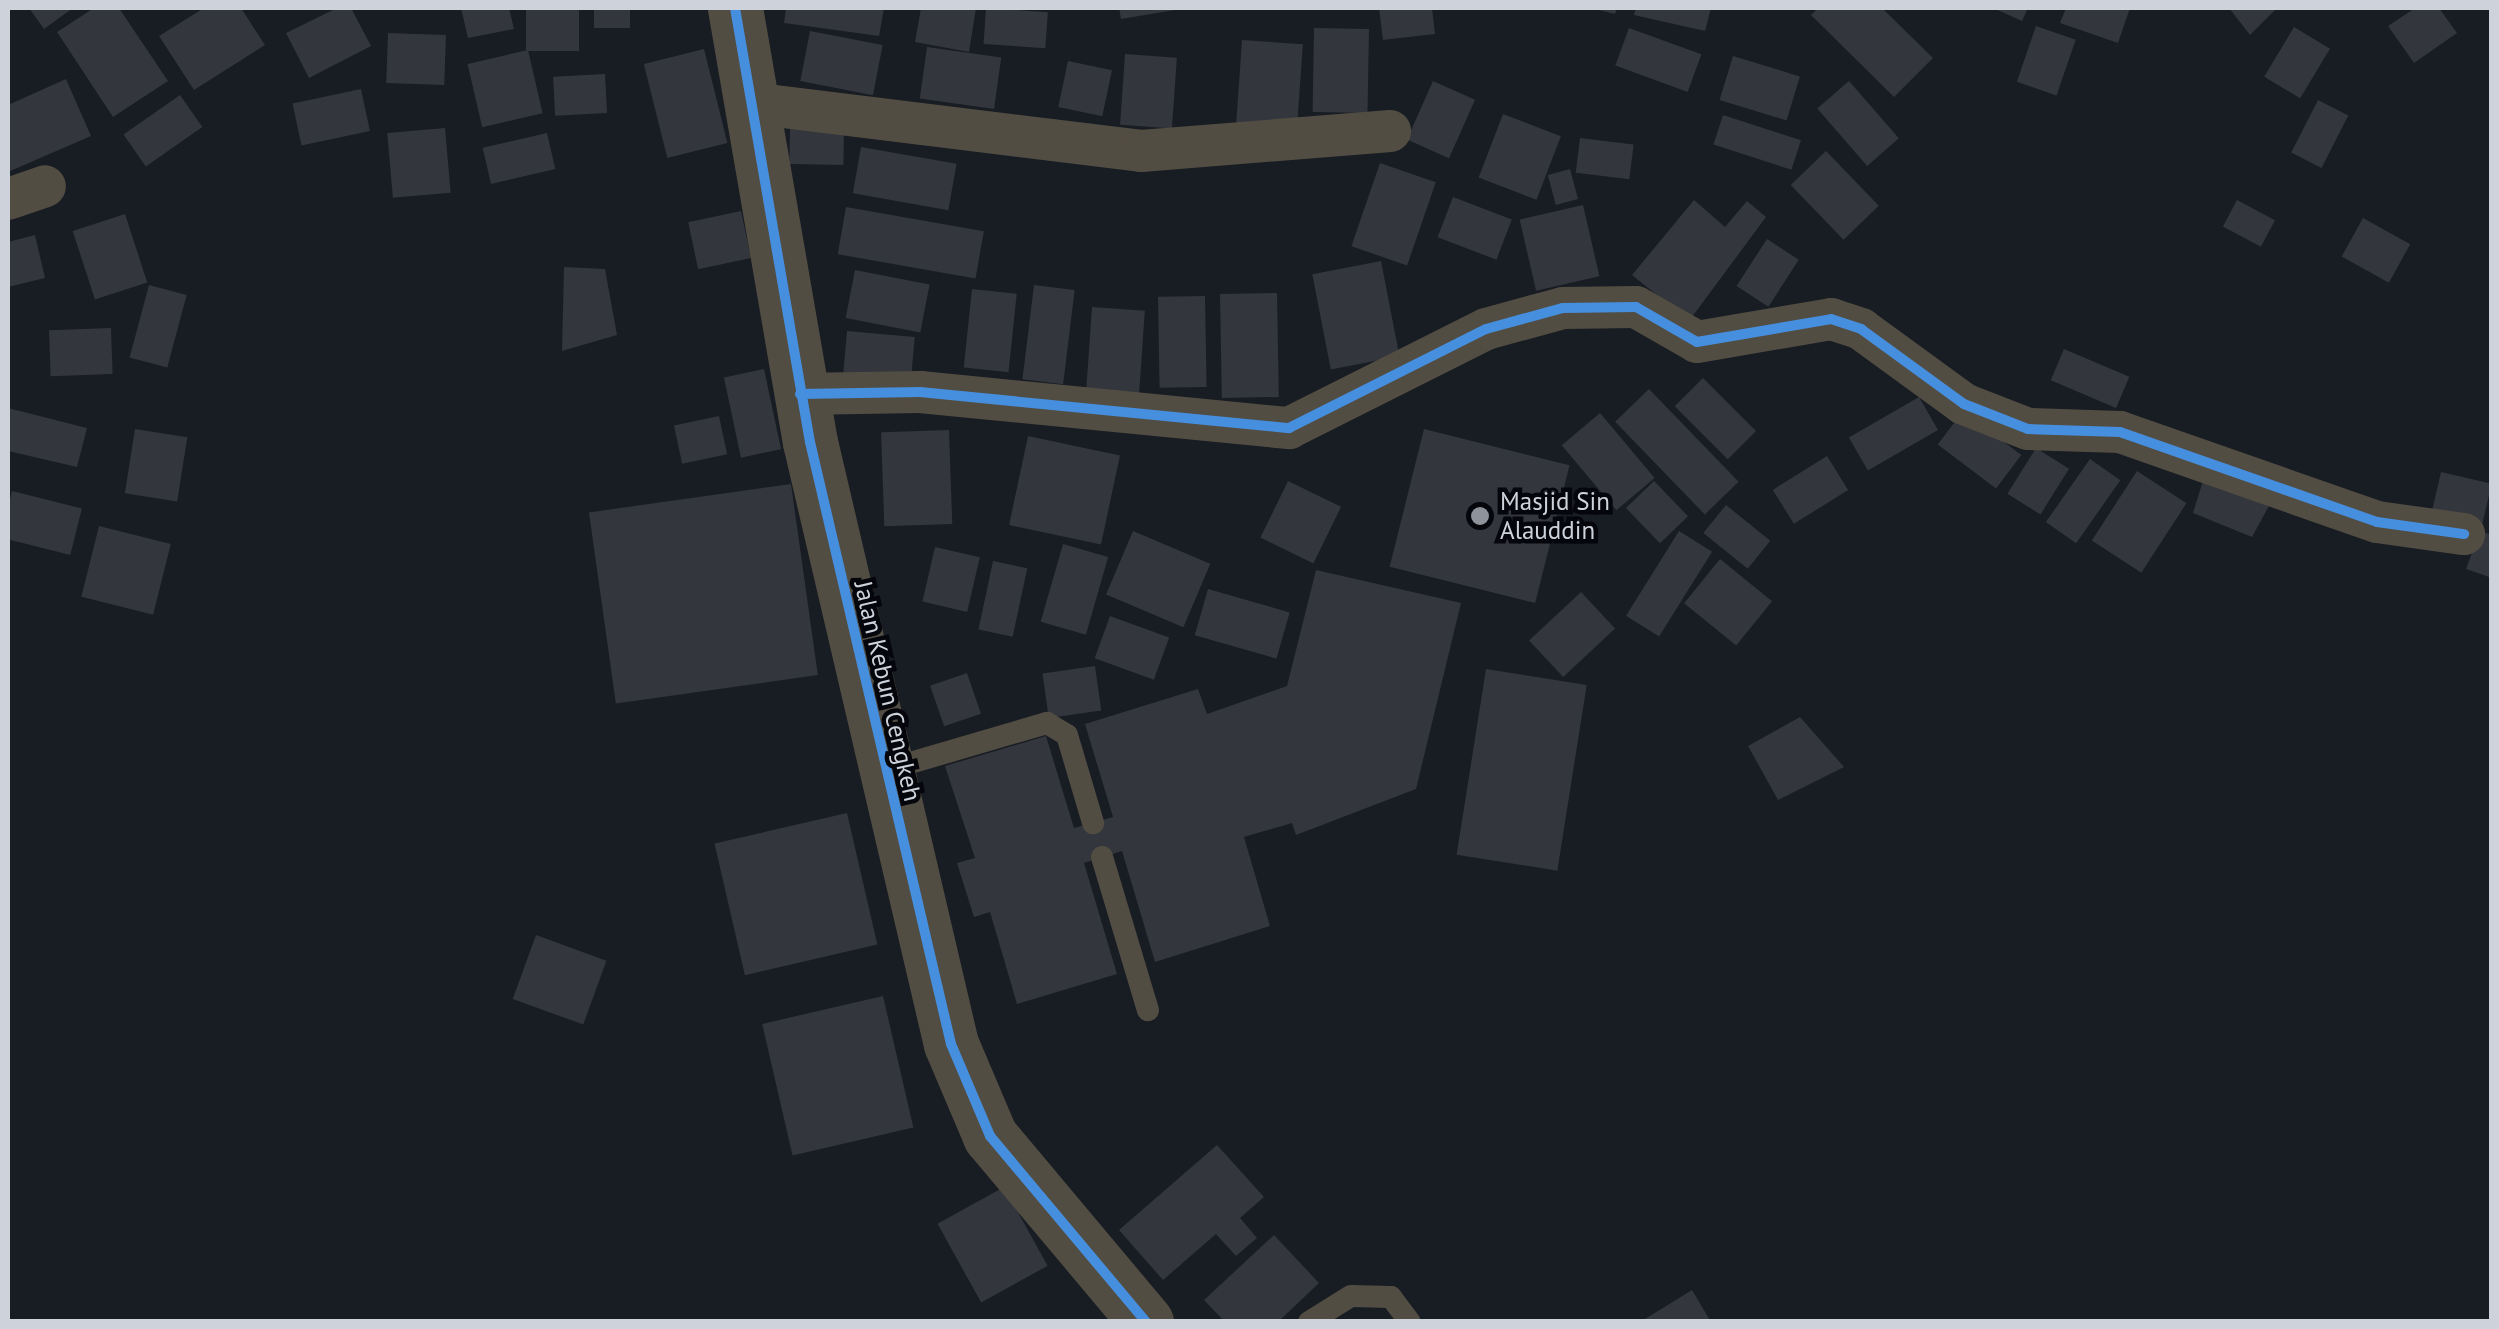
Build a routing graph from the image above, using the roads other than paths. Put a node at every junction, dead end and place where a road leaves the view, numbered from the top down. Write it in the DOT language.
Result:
graph roads {
  1 [pos="735,8"];
  2 [pos="751,102"];
  3 [pos="1390,131"];
  4 [pos="800,394"];
  5 [pos="2464,534"];
  6 [pos="886,770"];
  7 [pos="1092,822"];
  8 [pos="1102,857"];
  9 [pos="1148,1010"];
  10 [pos="1146,1322"];
  11 [pos="1309,1322"];
  12 [pos="1410,1322"];
  1 -- 2 [label="street, Jalan Kebun Cengkeh"];
  2 -- 3 [label="street"];
  2 -- 4 [label="street, Jalan Kebun Cengkeh"];
  4 -- 5 [label="street"];
  4 -- 6 [label="street, Jalan Kebun Cengkeh"];
  6 -- 7 [label="lane"];
  6 -- 10 [label="street, Jalan Kebun Cengkeh"];
  8 -- 9 [label="lane"];
  11 -- 12 [label="lane"];
}
